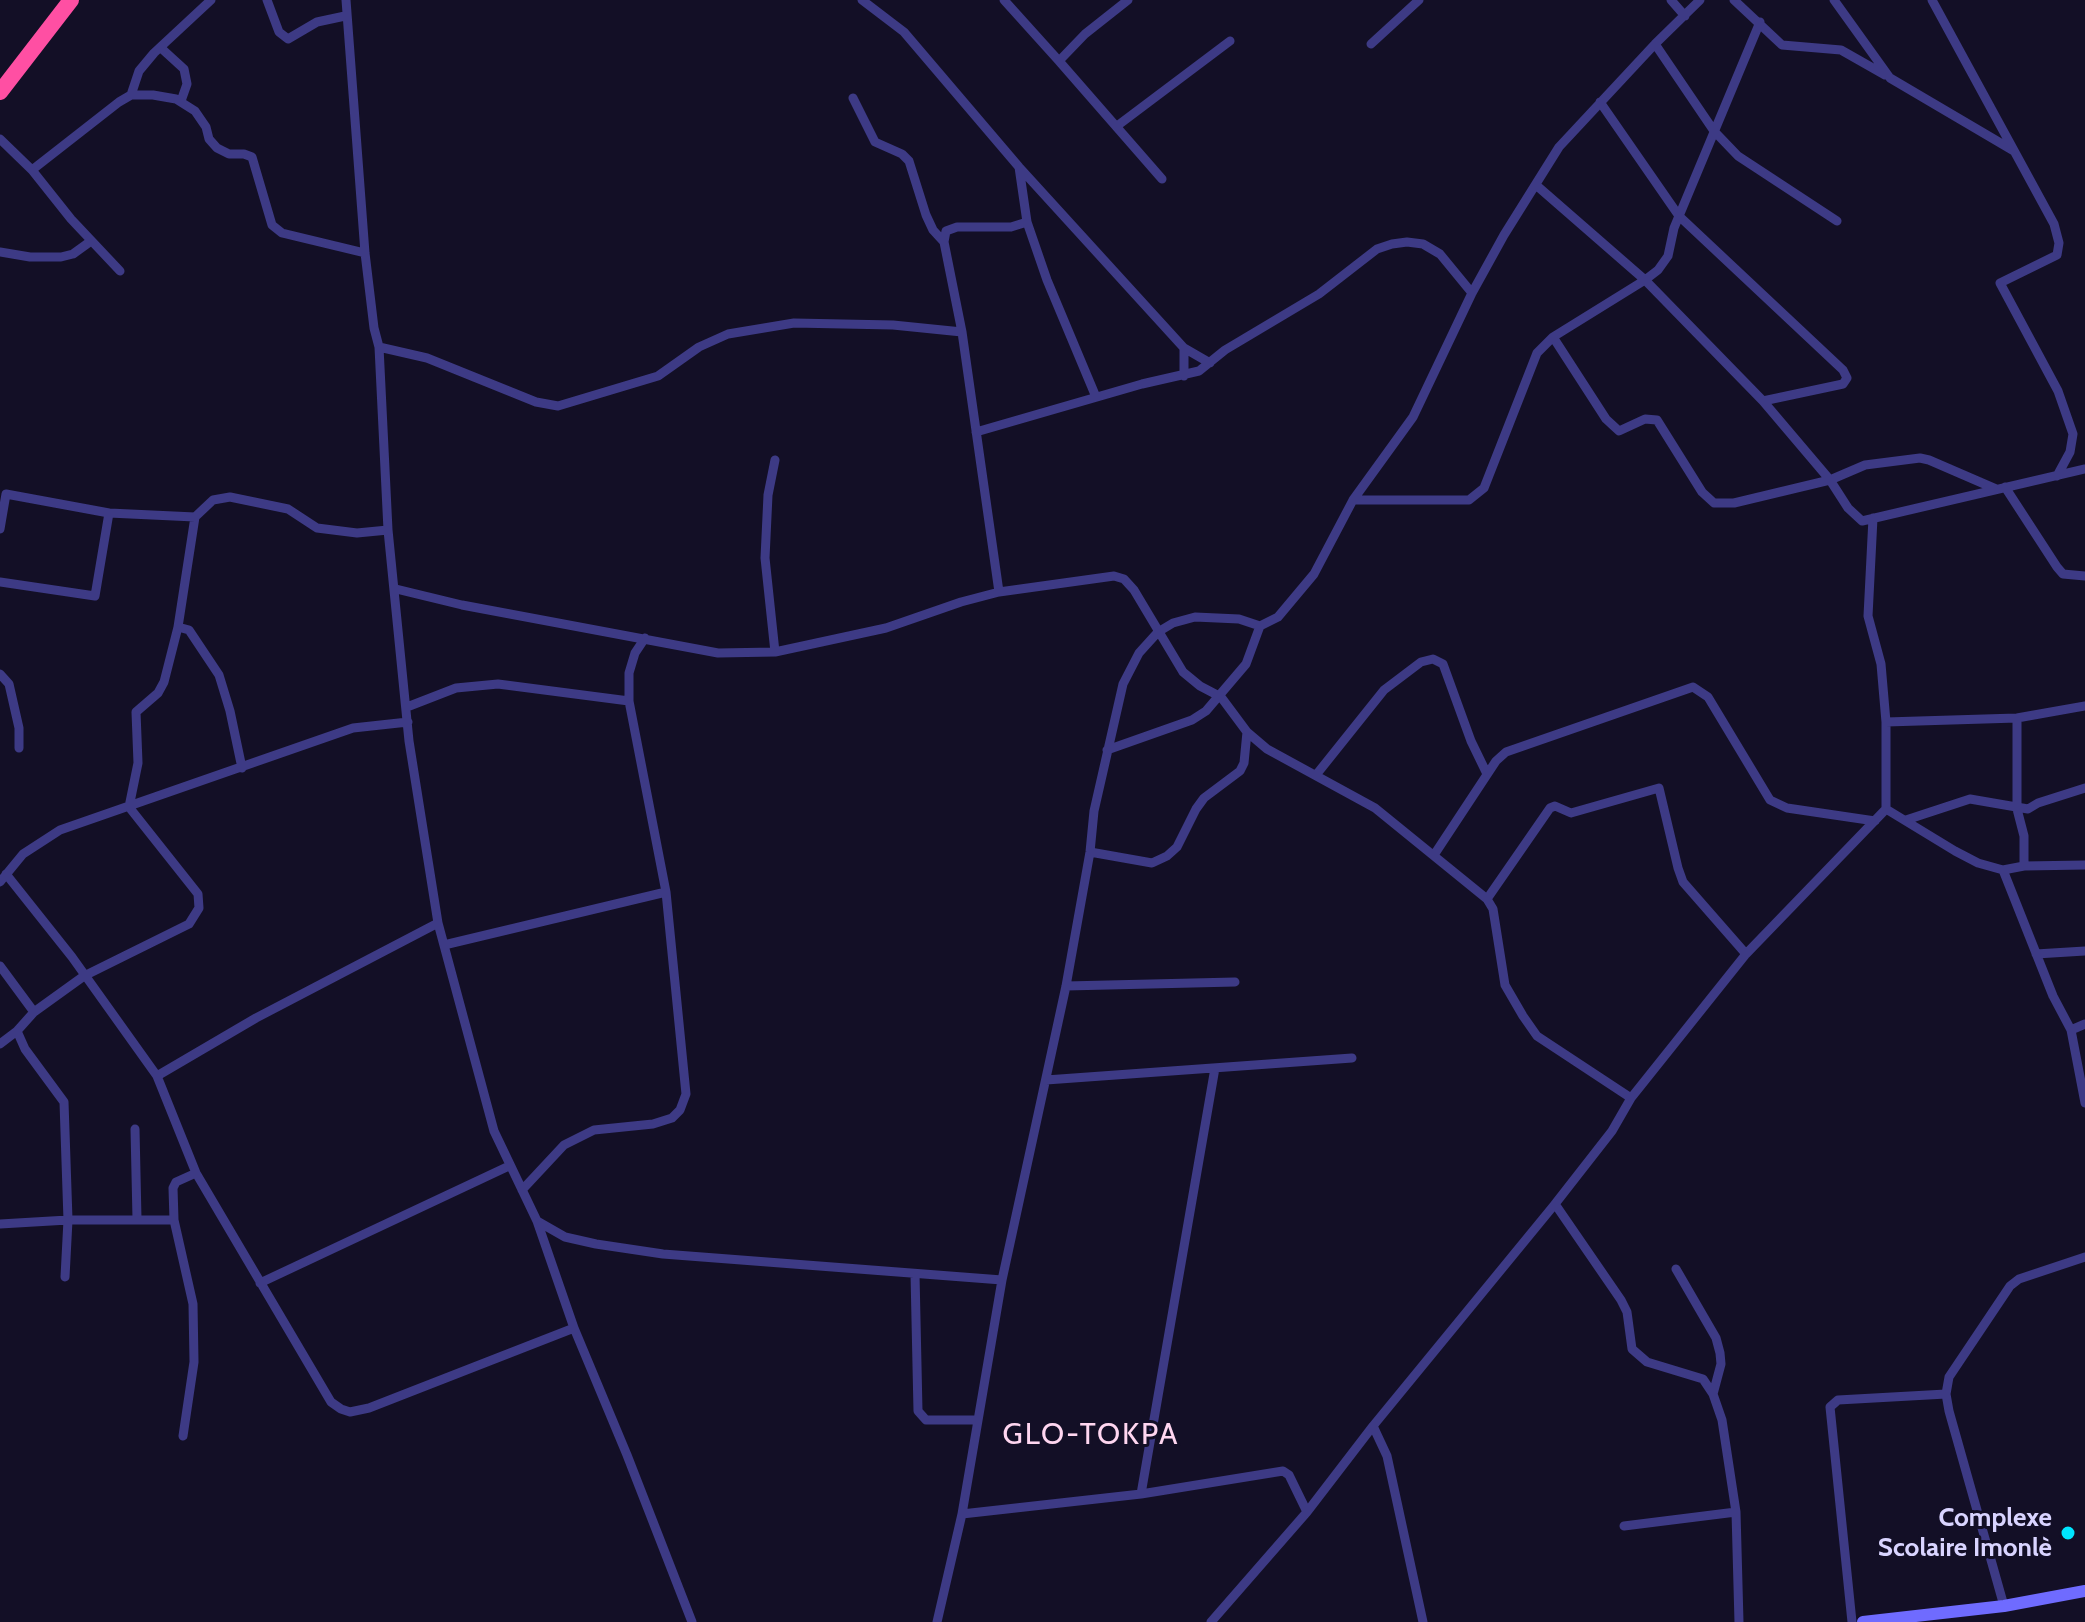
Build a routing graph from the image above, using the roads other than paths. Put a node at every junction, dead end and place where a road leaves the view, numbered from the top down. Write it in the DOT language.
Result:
graph roads {
  1 [pos="71,0"];
  2 [pos="211,0"];
  3 [pos="267,0"];
  4 [pos="346,0"];
  5 [pos="862,0"];
  6 [pos="1004,0"];
  7 [pos="1128,0"];
  8 [pos="1419,0"];
  9 [pos="1671,0"];
  10 [pos="1700,0"];
  11 [pos="1734,0"];
  12 [pos="1834,0"];
  13 [pos="1932,0"];
  14 [pos="345,16"];
  15 [pos="1685,16"];
  16 [pos="1760,22"];
  17 [pos="1230,41"];
  18 [pos="1371,44"];
  19 [pos="1655,44"];
  20 [pos="161,48"];
  21 [pos="1059,61"];
  22 [pos="1890,78"];
  23 [pos="0,92"];
  24 [pos="131,95"];
  25 [pos="853,98"];
  26 [pos="181,101"];
  27 [pos="1600,102"];
  28 [pos="1117,126"];
  29 [pos="1714,131"];
  30 [pos="0,139"];
  31 [pos="2015,152"];
  32 [pos="1019,167"];
  33 [pos="32,170"];
  34 [pos="1162,179"];
  35 [pos="1536,185"];
  36 [pos="1679,216"];
  37 [pos="1837,221"];
  38 [pos="1027,222"];
  39 [pos="91,241"];
  40 [pos="944,242"];
  41 [pos="0,252"];
  42 [pos="365,253"];
  43 [pos="120,271"];
  44 [pos="1645,280"];
  45 [pos="1472,293"];
  46 [pos="962,332"];
  47 [pos="1553,337"];
  48 [pos="379,347"];
  49 [pos="1184,348"];
  50 [pos="1210,363"];
  51 [pos="1184,376"];
  52 [pos="1096,397"];
  53 [pos="1763,401"];
  54 [pos="976,432"];
  55 [pos="775,460"];
  56 [pos="2085,469"];
  57 [pos="2057,476"];
  58 [pos="1830,480"];
  59 [pos="2001,488"];
  60 [pos="1353,500"];
  61 [pos="109,513"];
  62 [pos="195,517"];
  63 [pos="1873,518"];
  64 [pos="0,529"];
  65 [pos="388,530"];
  66 [pos="2085,576"];
  67 [pos="0,582"];
  68 [pos="396,589"];
  69 [pos="999,592"];
  70 [pos="1260,626"];
  71 [pos="178,627"];
  72 [pos="1158,632"];
  73 [pos="645,638"];
  74 [pos="775,652"];
  75 [pos="0,674"];
  76 [pos="1221,697"];
  77 [pos="629,701"];
  78 [pos="2085,706"];
  79 [pos="407,707"];
  80 [pos="2017,718"];
  81 [pos="408,722"];
  82 [pos="1886,722"];
  83 [pos="1247,732"];
  84 [pos="19,748"];
  85 [pos="1107,750"];
  86 [pos="242,768"];
  87 [pos="1487,774"];
  88 [pos="1316,775"];
  89 [pos="2085,788"];
  90 [pos="129,807"];
  91 [pos="1886,809"];
  92 [pos="2017,809"];
  93 [pos="1906,820"];
  94 [pos="1875,821"];
  95 [pos="1090,852"];
  96 [pos="1434,855"];
  97 [pos="2085,865"];
  98 [pos="2024,866"];
  99 [pos="2003,870"];
  100 [pos="3,878"];
  101 [pos="666,892"];
  102 [pos="1487,899"];
  103 [pos="438,923"];
  104 [pos="444,945"];
  105 [pos="2085,951"];
  106 [pos="1746,954"];
  107 [pos="2036,954"];
  108 [pos="0,966"];
  109 [pos="84,976"];
  110 [pos="1235,982"];
  111 [pos="1066,986"];
  112 [pos="34,1012"];
  113 [pos="2085,1024"];
  114 [pos="2071,1030"];
  115 [pos="17,1031"];
  116 [pos="0,1044"];
  117 [pos="1352,1058"];
  118 [pos="1215,1068"];
  119 [pos="157,1076"];
  120 [pos="1046,1080"];
  121 [pos="1631,1098"];
  122 [pos="2085,1103"];
  123 [pos="135,1129"];
  124 [pos="509,1166"];
  125 [pos="196,1173"];
  126 [pos="522,1190"];
  127 [pos="1555,1204"];
  128 [pos="137,1219"];
  129 [pos="68,1220"];
  130 [pos="174,1220"];
  131 [pos="537,1221"];
  132 [pos="0,1224"];
  133 [pos="2085,1257"];
  134 [pos="1676,1269"];
  135 [pos="915,1274"];
  136 [pos="65,1277"];
  137 [pos="1002,1280"];
  138 [pos="260,1283"];
  139 [pos="574,1328"];
  140 [pos="1713,1394"];
  141 [pos="1946,1394"];
  142 [pos="977,1420"];
  143 [pos="1373,1426"];
  144 [pos="183,1436"];
  145 [pos="1141,1494"];
  146 [pos="1307,1512"];
  147 [pos="1736,1512"];
  148 [pos="962,1514"];
  149 [pos="1624,1526"];
  150 [pos="2085,1591"];
  151 [pos="2004,1606"];
  152 [pos="692,1622"];
  153 [pos="937,1622"];
  154 [pos="1211,1622"];
  155 [pos="1423,1622"];
  156 [pos="1739,1622"];
  157 [pos="1852,1622"];
  158 [pos="1863,1622"];
  1 -- 23 [label="highway"];
  2 -- 20 [label="street"];
  3 -- 14 [label="street"];
  4 -- 14 [label="street"];
  5 -- 32 [label="street"];
  6 -- 21 [label="street"];
  7 -- 21 [label="street"];
  8 -- 18 [label="street"];
  9 -- 15 [label="street"];
  10 -- 15 [label="street"];
  11 -- 16 [label="street"];
  12 -- 22 [label="street"];
  13 -- 31 [label="street"];
  14 -- 42 [label="street"];
  15 -- 19 [label="street"];
  16 -- 22 [label="street"];
  16 -- 29 [label="street"];
  17 -- 28 [label="street"];
  19 -- 27 [label="street"];
  19 -- 29 [label="street"];
  20 -- 24 [label="street"];
  20 -- 26 [label="street"];
  21 -- 28 [label="street"];
  22 -- 31 [label="street"];
  24 -- 26 [label="street"];
  24 -- 33 [label="street"];
  25 -- 40 [label="street"];
  26 -- 42 [label="street"];
  27 -- 35 [label="street"];
  27 -- 36 [label="street"];
  28 -- 34 [label="street"];
  29 -- 36 [label="street"];
  29 -- 37 [label="street"];
  30 -- 33 [label="street"];
  31 -- 57 [label="street"];
  32 -- 38 [label="street"];
  32 -- 49 [label="street"];
  33 -- 39 [label="street"];
  35 -- 44 [label="street"];
  35 -- 45 [label="street"];
  36 -- 44 [label="street"];
  36 -- 53 [label="street"];
  38 -- 40 [label="street"];
  38 -- 52 [label="street"];
  39 -- 41 [label="street"];
  39 -- 43 [label="street"];
  40 -- 46 [label="street"];
  42 -- 48 [label="street"];
  44 -- 47 [label="street"];
  44 -- 53 [label="street"];
  45 -- 50 [label="street"];
  45 -- 60 [label="street"];
  46 -- 48 [label="street"];
  46 -- 54 [label="street"];
  47 -- 58 [label="street"];
  47 -- 60 [label="street"];
  48 -- 65 [label="street"];
  49 -- 50 [label="street"];
  49 -- 51 [label="street"];
  50 -- 51 [label="street"];
  51 -- 52 [label="street"];
  52 -- 54 [label="street"];
  53 -- 58 [label="street"];
  54 -- 69 [label="street"];
  55 -- 74 [label="street"];
  56 -- 57 [label="street"];
  57 -- 59 [label="street"];
  58 -- 59 [label="street"];
  58 -- 63 [label="street"];
  59 -- 63 [label="street"];
  59 -- 66 [label="street"];
  60 -- 70 [label="street"];
  61 -- 62 [label="street"];
  61 -- 64 [label="street"];
  61 -- 67 [label="street"];
  62 -- 65 [label="street"];
  62 -- 71 [label="street"];
  63 -- 82 [label="street"];
  65 -- 68 [label="street"];
  68 -- 73 [label="street"];
  68 -- 79 [label="street"];
  69 -- 72 [label="street"];
  69 -- 74 [label="street"];
  70 -- 72 [label="street"];
  70 -- 76 [label="street"];
  71 -- 86 [label="street"];
  71 -- 90 [label="street"];
  72 -- 76 [label="street"];
  72 -- 85 [label="street"];
  73 -- 74 [label="street"];
  73 -- 77 [label="street"];
  75 -- 84 [label="street"];
  76 -- 83 [label="street"];
  76 -- 85 [label="street"];
  77 -- 79 [label="street"];
  77 -- 101 [label="street"];
  78 -- 80 [label="street"];
  79 -- 81 [label="street"];
  80 -- 82 [label="street"];
  80 -- 92 [label="street"];
  81 -- 86 [label="street"];
  81 -- 103 [label="street"];
  82 -- 91 [label="street"];
  83 -- 88 [label="street"];
  83 -- 95 [label="street"];
  85 -- 95 [label="street"];
  86 -- 90 [label="street"];
  87 -- 88 [label="street"];
  87 -- 94 [label="street"];
  87 -- 96 [label="street"];
  88 -- 96 [label="street"];
  89 -- 92 [label="street"];
  90 -- 100 [label="street"];
  90 -- 109 [label="street"];
  91 -- 93 [label="street"];
  91 -- 94 [label="street"];
  92 -- 93 [label="street"];
  92 -- 98 [label="street"];
  93 -- 99 [label="street"];
  94 -- 106 [label="street"];
  95 -- 111 [label="street"];
  96 -- 102 [label="street"];
  97 -- 98 [label="street"];
  98 -- 99 [label="street"];
  99 -- 107 [label="street"];
  100 -- 109 [label="street"];
  101 -- 104 [label="street"];
  101 -- 126 [label="street"];
  102 -- 106 [label="street"];
  102 -- 121 [label="street"];
  103 -- 104 [label="street"];
  103 -- 119 [label="street"];
  104 -- 124 [label="street"];
  105 -- 107 [label="street"];
  106 -- 121 [label="street"];
  107 -- 114 [label="street"];
  108 -- 112 [label="street"];
  109 -- 112 [label="street"];
  109 -- 119 [label="street"];
  110 -- 111 [label="street"];
  111 -- 120 [label="street"];
  112 -- 115 [label="street"];
  113 -- 114 [label="street"];
  114 -- 122 [label="street"];
  115 -- 116 [label="street"];
  115 -- 129 [label="street"];
  117 -- 118 [label="street"];
  118 -- 120 [label="street"];
  118 -- 145 [label="street"];
  119 -- 125 [label="street"];
  120 -- 137 [label="street"];
  121 -- 127 [label="street"];
  123 -- 128 [label="street"];
  124 -- 126 [label="street"];
  124 -- 138 [label="street"];
  125 -- 130 [label="street"];
  125 -- 138 [label="street"];
  126 -- 131 [label="street"];
  127 -- 140 [label="street"];
  127 -- 143 [label="street"];
  128 -- 129 [label="street"];
  128 -- 130 [label="street"];
  129 -- 132 [label="street"];
  129 -- 136 [label="street"];
  130 -- 144 [label="street"];
  131 -- 135 [label="street"];
  131 -- 139 [label="street"];
  133 -- 141 [label="street"];
  134 -- 140 [label="street"];
  135 -- 137 [label="street"];
  135 -- 142 [label="street"];
  137 -- 142 [label="street"];
  138 -- 139 [label="street"];
  139 -- 152 [label="street"];
  140 -- 147 [label="street"];
  141 -- 151 [label="street"];
  141 -- 157 [label="street"];
  142 -- 148 [label="street"];
  143 -- 146 [label="street"];
  143 -- 155 [label="street"];
  145 -- 146 [label="street"];
  145 -- 148 [label="street"];
  146 -- 154 [label="street"];
  147 -- 149 [label="street"];
  147 -- 156 [label="street"];
  148 -- 153 [label="street"];
  150 -- 151 [label="main road"];
  151 -- 158 [label="main road"];
}
